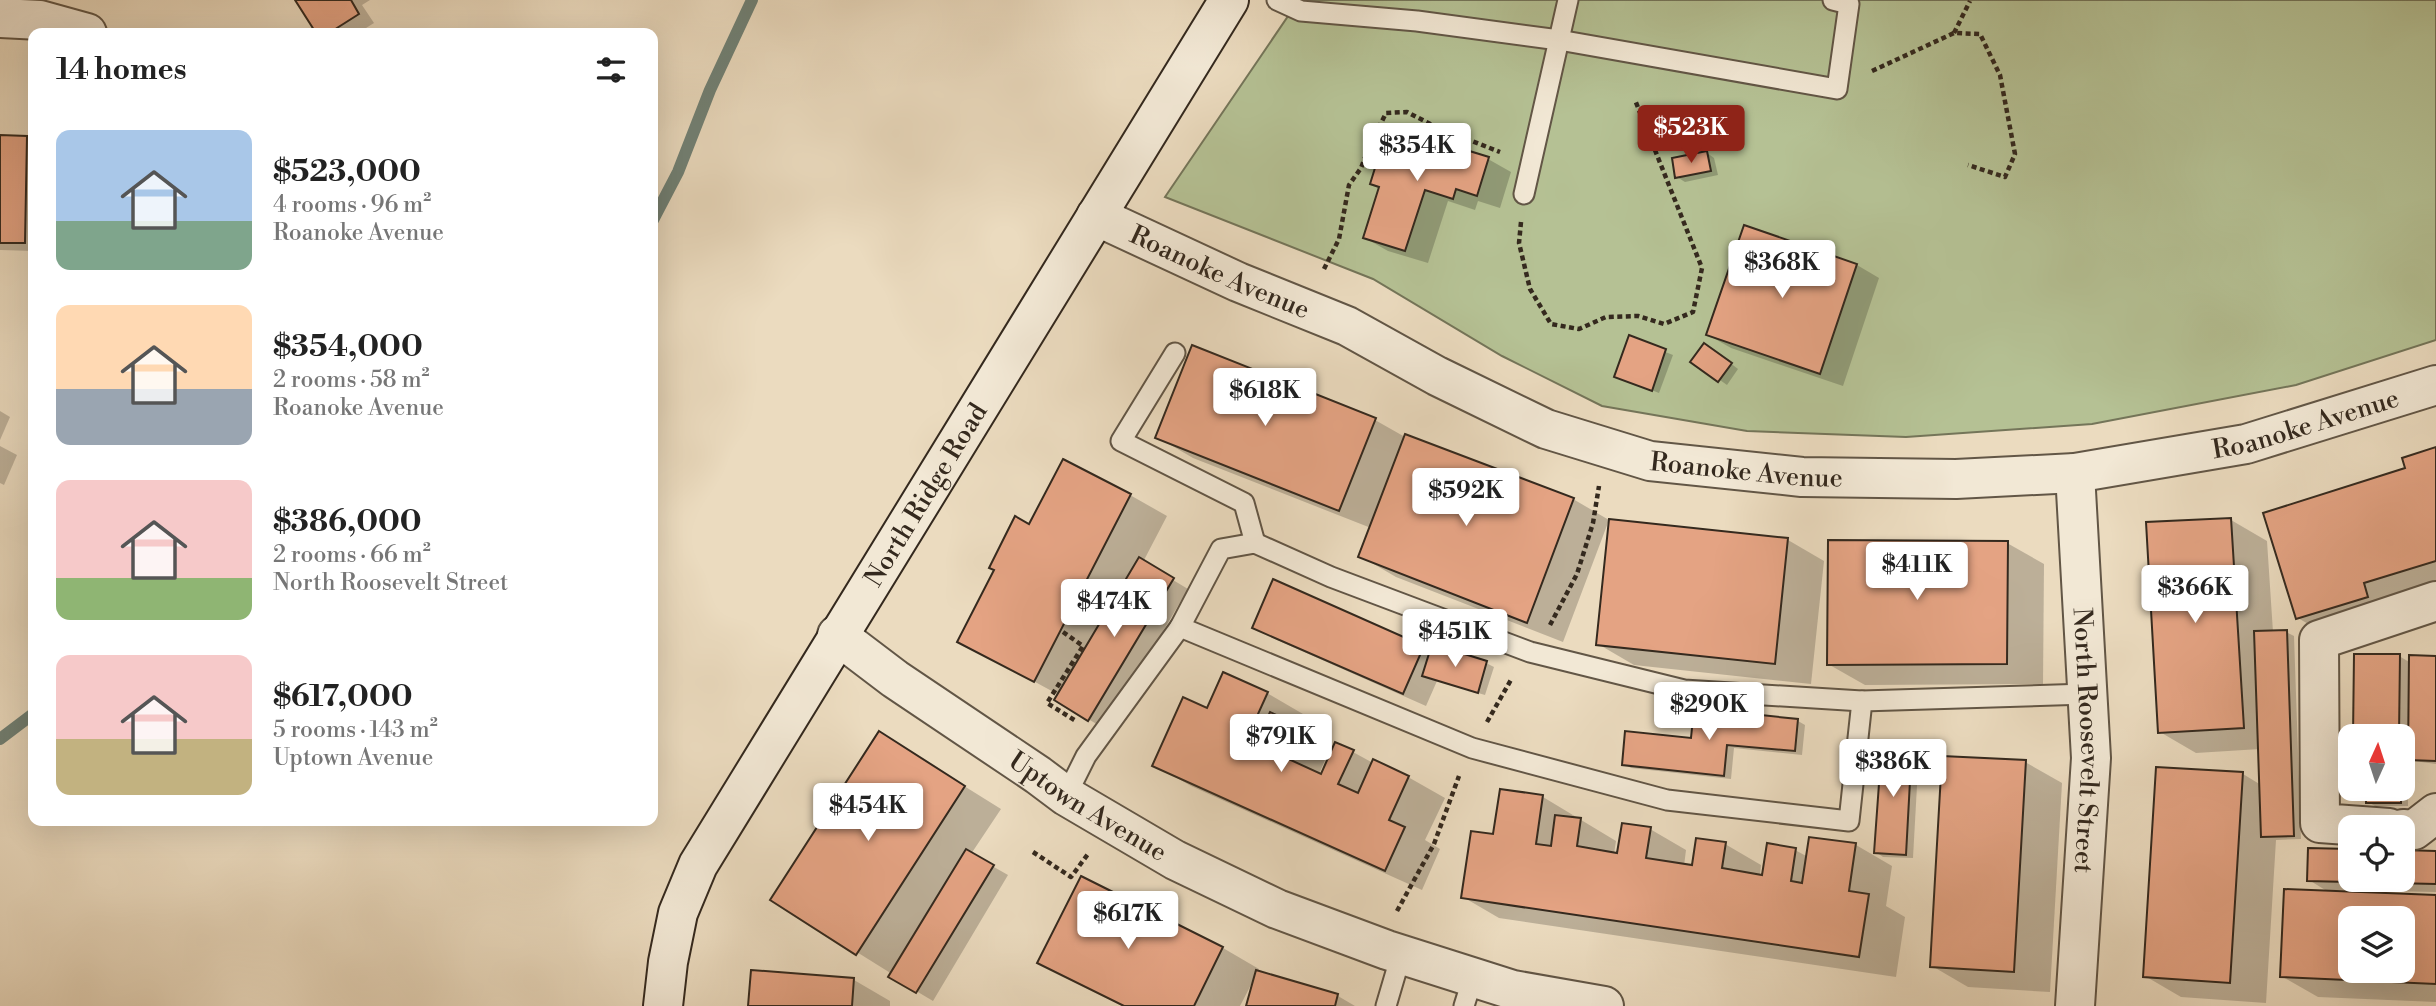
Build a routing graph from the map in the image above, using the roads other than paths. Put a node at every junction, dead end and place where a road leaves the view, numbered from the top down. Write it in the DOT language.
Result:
graph roads {
  1 [pos="1229,0"];
  2 [pos="1277,0"];
  3 [pos="1568,0"];
  4 [pos="1833,0"];
  5 [pos="0,18"];
  6 [pos="69,28"];
  7 [pos="1559,40"];
  8 [pos="1524,194"];
  9 [pos="1096,216"];
  10 [pos="1175,353"];
  11 [pos="2436,385"];
  12 [pos="2075,474"];
  13 [pos="1255,543"];
  14 [pos="2436,601"];
  15 [pos="1180,627"];
  16 [pos="837,635"];
  17 [pos="2087,694"];
  18 [pos="1862,701"];
  19 [pos="1066,796"];
  20 [pos="2436,813"];
  21 [pos="2338,824"];
  22 [pos="2415,829"];
  23 [pos="1401,955"];
  24 [pos="1469,992"];
  25 [pos="663,1006"];
  26 [pos="1386,1006"];
  27 [pos="1604,1006"];
  28 [pos="2075,1006"];
  1 -- 9 [label="street, North Ridge Road"];
  2 -- 7 [label="lane"];
  3 -- 7 [label="lane"];
  4 -- 7 [label="lane"];
  5 -- 6 [label="street"];
  7 -- 8 [label="lane"];
  9 -- 12 [label="street, Roanoke Avenue"];
  9 -- 16 [label="street, North Ridge Road"];
  10 -- 13 [label="lane"];
  11 -- 12 [label="street, Roanoke Avenue"];
  12 -- 17 [label="street, North Roosevelt Street"];
  13 -- 15 [label="lane"];
  13 -- 18 [label="lane"];
  14 -- 21 [label="street"];
  15 -- 18 [label="lane"];
  15 -- 19 [label="lane"];
  16 -- 19 [label="street, Uptown Avenue"];
  16 -- 25 [label="street, North Ridge Road"];
  17 -- 18 [label="lane"];
  17 -- 28 [label="street, North Roosevelt Street"];
  19 -- 23 [label="street, Uptown Avenue"];
  20 -- 22 [label="street"];
  23 -- 24 [label="street, Uptown Avenue"];
  23 -- 26 [label="lane"];
  24 -- 27 [label="street, Uptown Avenue"];
}
